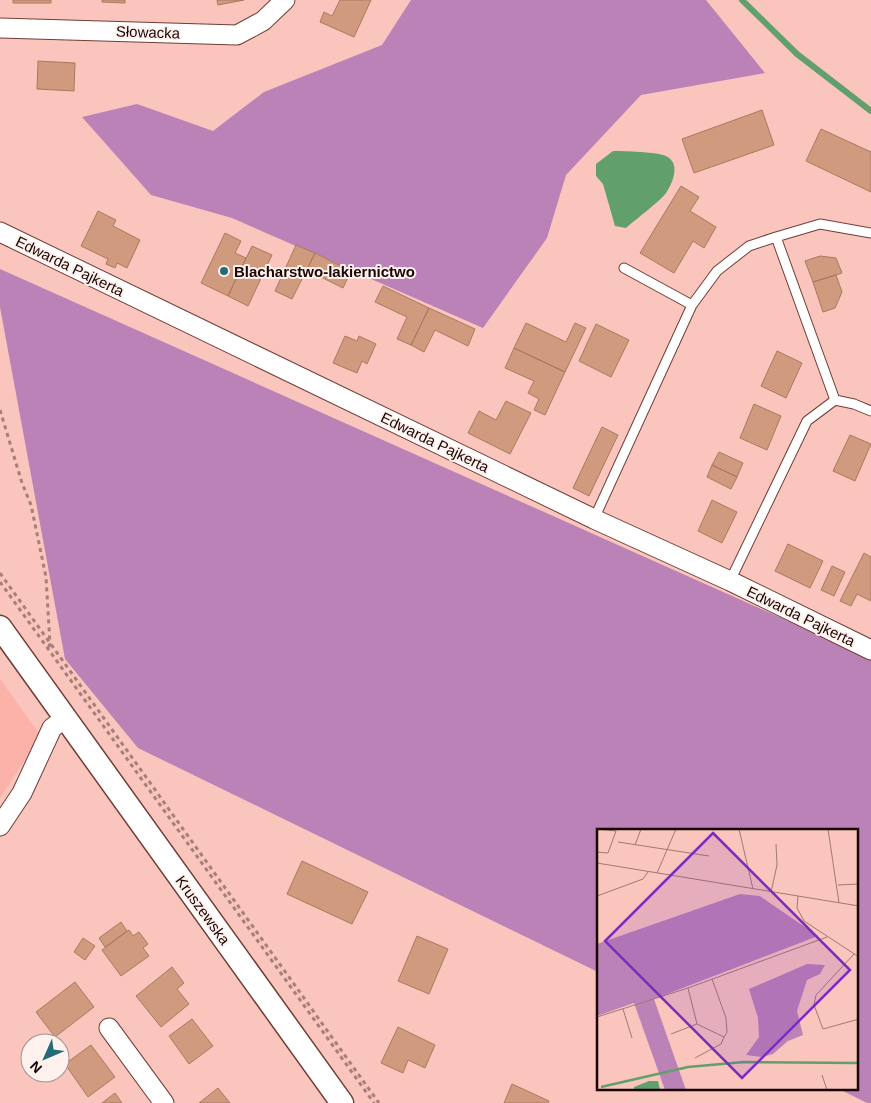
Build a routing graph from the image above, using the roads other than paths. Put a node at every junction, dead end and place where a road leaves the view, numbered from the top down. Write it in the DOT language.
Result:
graph roads {
  1 [pos="285,0"];
  2 [pos="0,28"];
  3 [pos="0,232"];
  4 [pos="871,233"];
  5 [pos="776,237"];
  6 [pos="624,268"];
  7 [pos="692,306"];
  8 [pos="835,400"];
  9 [pos="871,411"];
  10 [pos="594,519"];
  11 [pos="730,580"];
  12 [pos="1,631"];
  13 [pos="871,650"];
  14 [pos="65,718"];
  15 [pos="0,826"];
  16 [pos="109,1028"];
  17 [pos="164,1103"];
  18 [pos="342,1103"];
  1 -- 2 [label="street, Słowacka"];
  3 -- 10 [label="street, Edwarda Pajkerta"];
  4 -- 5 [label="lane"];
  5 -- 7 [label="lane"];
  5 -- 8 [label="lane"];
  6 -- 7 [label="lane"];
  7 -- 10 [label="lane"];
  8 -- 9 [label="lane"];
  8 -- 11 [label="lane"];
  10 -- 11 [label="street, Edwarda Pajkerta"];
  11 -- 13 [label="street, Edwarda Pajkerta"];
  12 -- 14 [label="street, Kruszewska"];
  14 -- 15 [label="street"];
  14 -- 18 [label="street, Kruszewska"];
  16 -- 17 [label="street"];
}
